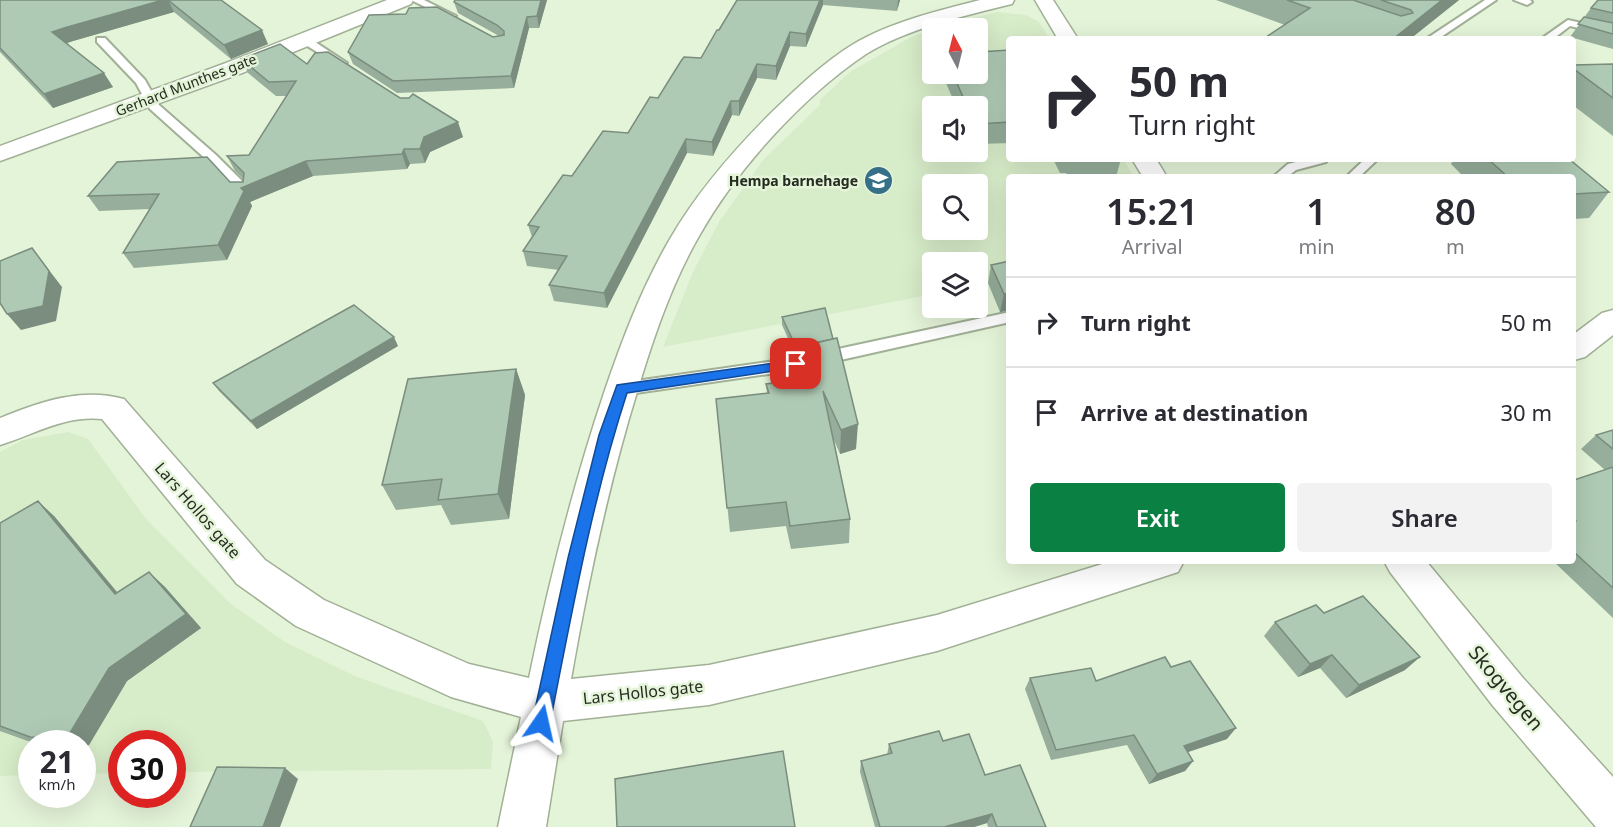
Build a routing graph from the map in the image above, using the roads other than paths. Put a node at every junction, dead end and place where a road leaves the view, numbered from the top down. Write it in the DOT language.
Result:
graph roads {
  1 [pos="404,0"];
  2 [pos="416,0"];
  3 [pos="1005,0"];
  4 [pos="1044,0"];
  5 [pos="1491,0"];
  6 [pos="456,19"];
  7 [pos="1613,33"];
  8 [pos="1066,36"];
  9 [pos="1436,36"];
  10 [pos="1550,36"];
  11 [pos="101,40"];
  12 [pos="305,40"];
  13 [pos="354,71"];
  14 [pos="149,100"];
  15 [pos="0,154"];
  16 [pos="1311,162"];
  17 [pos="1369,162"];
  18 [pos="1283,174"];
  19 [pos="1355,174"];
  20 [pos="245,192"];
  21 [pos="1006,318"];
  22 [pos="1613,320"];
  23 [pos="1576,348"];
  24 [pos="622,389"];
  25 [pos="0,432"];
  26 [pos="1156,564"];
  27 [pos="1405,564"];
  28 [pos="545,702"];
  29 [pos="1613,811"];
  30 [pos="522,827"];
  1 -- 12 [label="street, Gerhard Munthes gate"];
  2 -- 6 [label="lane"];
  3 -- 24 [label="street"];
  4 -- 8 [label="street"];
  5 -- 9 [label="lane"];
  7 -- 10 [label="lane"];
  11 -- 14 [label="lane"];
  12 -- 13 [label="lane"];
  12 -- 14 [label="street, Gerhard Munthes gate"];
  14 -- 15 [label="street, Gerhard Munthes gate"];
  14 -- 20 [label="lane"];
  16 -- 18 [label="lane"];
  17 -- 19 [label="lane"];
  21 -- 24 [label="lane"];
  22 -- 23 [label="street"];
  24 -- 28 [label="street"];
  25 -- 28 [label="street, Lars Hollos gate"];
  26 -- 28 [label="street, Lars Hollos gate"];
  27 -- 29 [label="street, Skogvegen"];
  28 -- 30 [label="street"];
}
